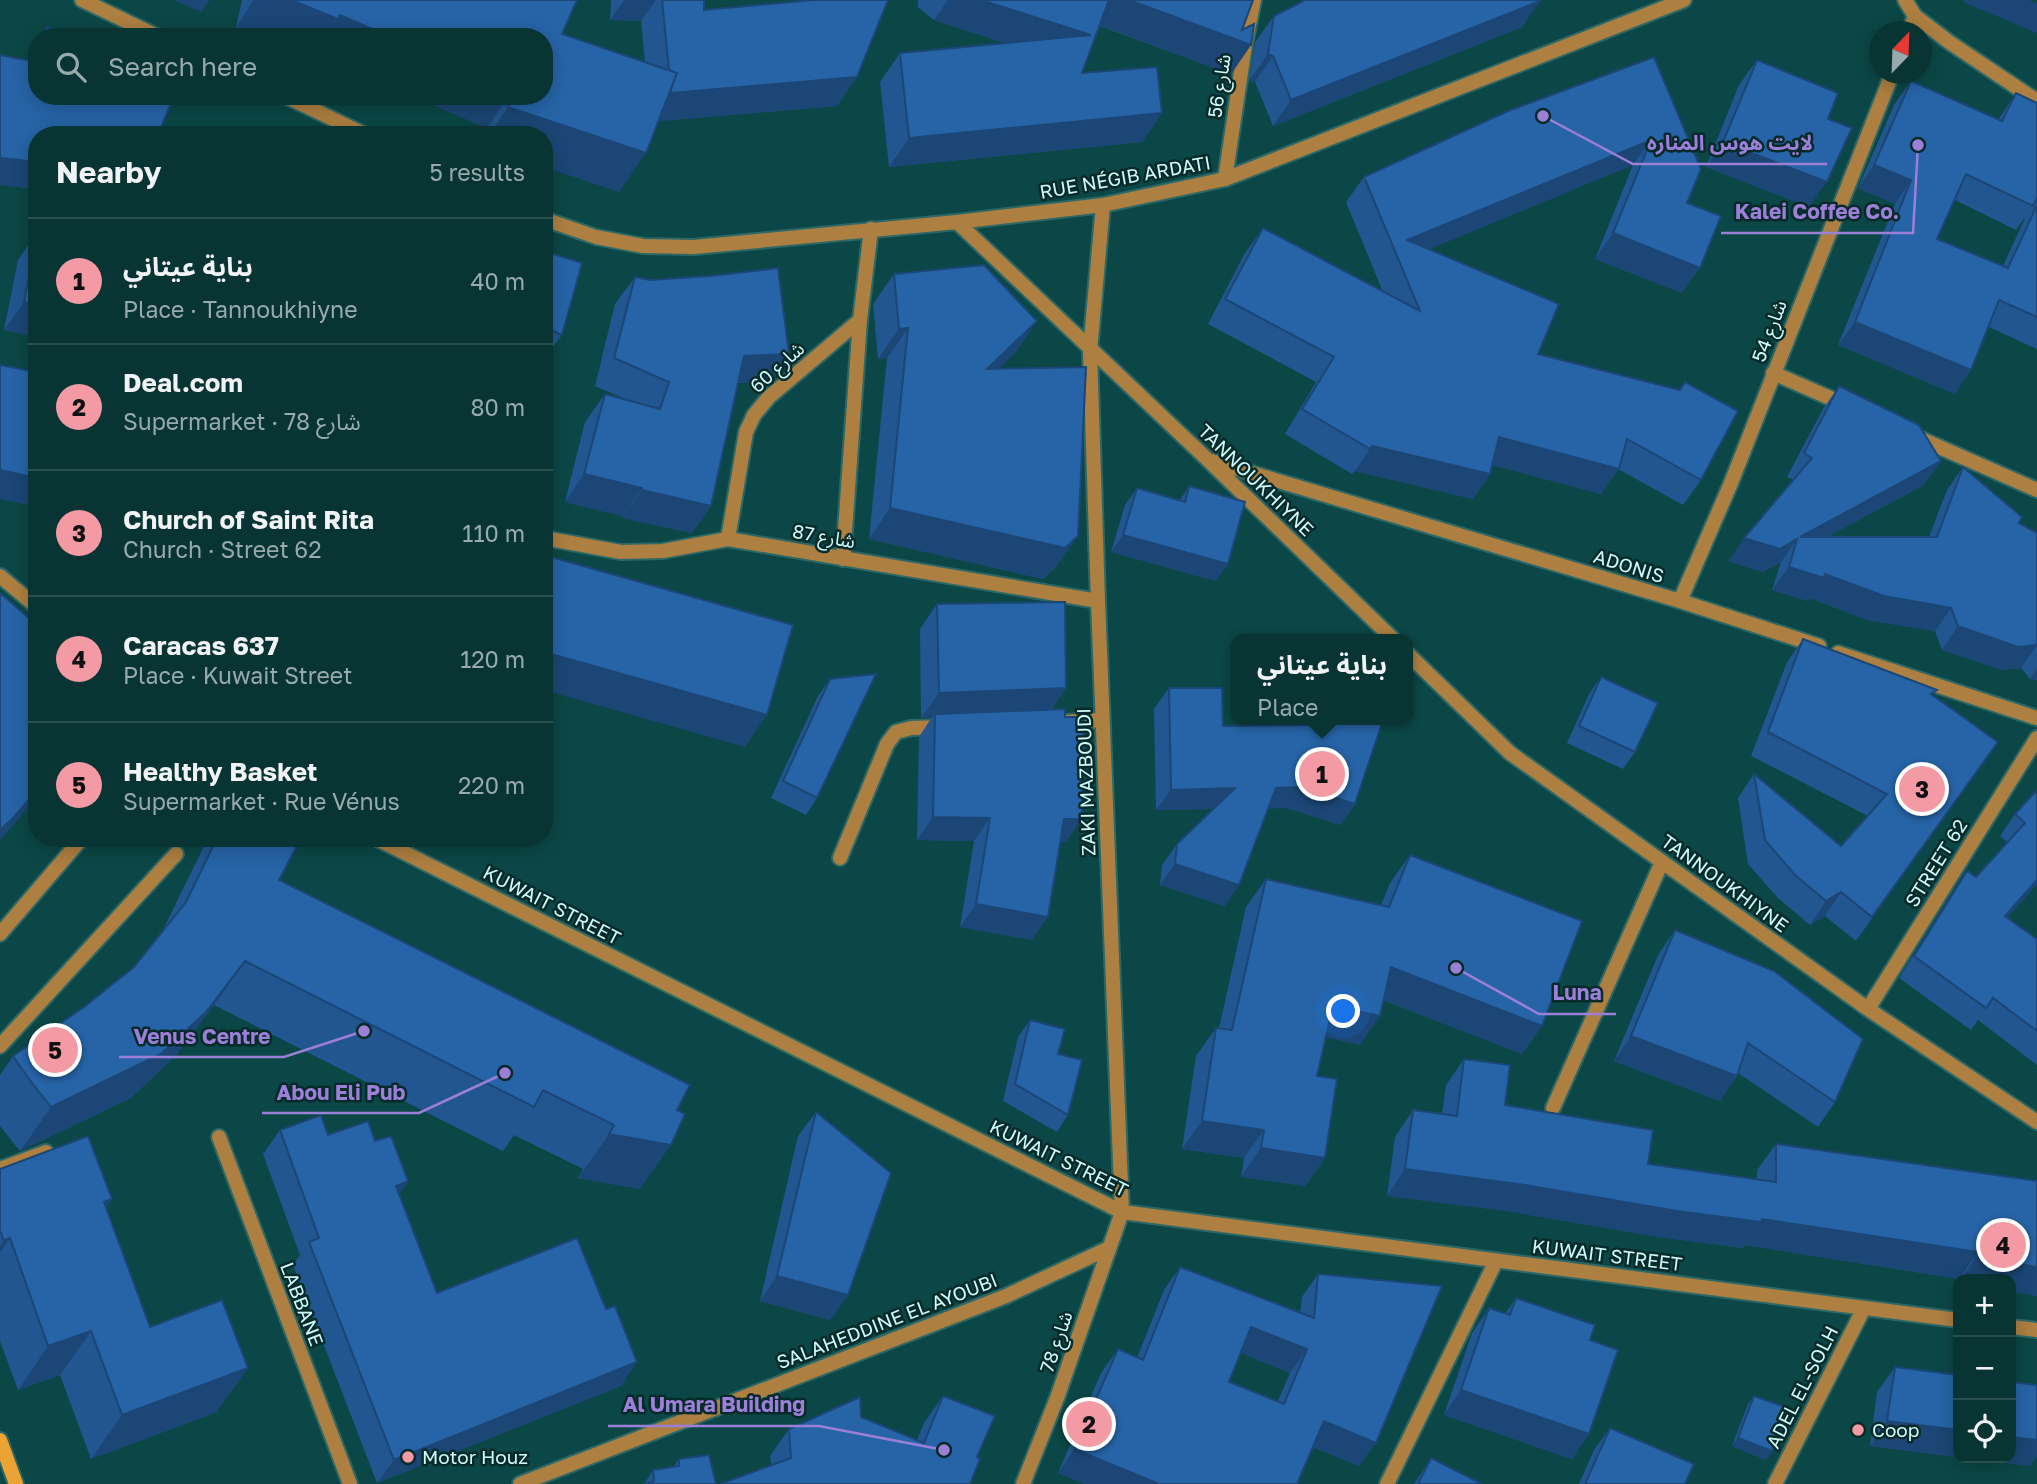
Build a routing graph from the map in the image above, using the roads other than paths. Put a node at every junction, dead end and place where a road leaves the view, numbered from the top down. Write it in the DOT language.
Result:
graph roads {
  1 [pos="82,0"];
  2 [pos="1254,0"];
  3 [pos="1905,0"];
  4 [pos="1674,1"];
  5 [pos="1915,16"];
  6 [pos="1913,21"];
  7 [pos="140,28"];
  8 [pos="1888,84"];
  9 [pos="2037,101"];
  10 [pos="304,105"];
  11 [pos="347,126"];
  12 [pos="1225,179"];
  13 [pos="1103,205"];
  14 [pos="553,222"];
  15 [pos="957,222"];
  16 [pos="871,229"];
  17 [pos="860,320"];
  18 [pos="1090,351"];
  19 [pos="1773,373"];
  20 [pos="1861,412"];
  21 [pos="1899,429"];
  22 [pos="1208,460"];
  23 [pos="2037,490"];
  24 [pos="728,539"];
  25 [pos="553,540"];
  26 [pos="843,559"];
  27 [pos="0,576"];
  28 [pos="28,599"];
  29 [pos="1098,601"];
  30 [pos="1680,601"];
  31 [pos="1388,634"];
  32 [pos="1413,659"];
  33 [pos="2037,718"];
  34 [pos="1102,720"];
  35 [pos="1048,723"];
  36 [pos="952,727"];
  37 [pos="2037,738"];
  38 [pos="74,847"];
  39 [pos="393,847"];
  40 [pos="176,854"];
  41 [pos="840,858"];
  42 [pos="1662,862"];
  43 [pos="0,934"];
  44 [pos="1868,1009"];
  45 [pos="0,1046"];
  46 [pos="1553,1108"];
  47 [pos="2037,1122"];
  48 [pos="219,1137"];
  49 [pos="47,1152"];
  50 [pos="0,1169"];
  51 [pos="1122,1212"];
  52 [pos="1109,1248"];
  53 [pos="1496,1261"];
  54 [pos="1864,1308"];
  55 [pos="1953,1319"];
  56 [pos="2016,1328"];
  57 [pos="2037,1330"];
  58 [pos="0,1440"];
  59 [pos="16,1484"];
  60 [pos="350,1484"];
  61 [pos="520,1484"];
  62 [pos="1023,1484"];
  63 [pos="1387,1484"];
  64 [pos="1775,1484"];
  1 -- 7 [label="street"];
  2 -- 12 [label="street, شارع 56"];
  3 -- 5 [label="street"];
  4 -- 12 [label="street, RUE NÉGIB ARDATI"];
  5 -- 6 [label="street"];
  5 -- 9 [label="street"];
  8 -- 19 [label="street, شارع 54"];
  10 -- 11 [label="street"];
  12 -- 13 [label="street, RUE NÉGIB ARDATI"];
  13 -- 15 [label="street, RUE NÉGIB ARDATI"];
  13 -- 18 [label="street, ZAKI MAZBOUDI"];
  14 -- 16 [label="street, RUE NÉGIB ARDATI"];
  15 -- 16 [label="street, RUE NÉGIB ARDATI"];
  15 -- 18 [label="street"];
  16 -- 17 [label="street"];
  17 -- 24 [label="street, شارع 60"];
  17 -- 26 [label="street"];
  18 -- 22 [label="street, TANNOUKHIYNE"];
  18 -- 29 [label="street, ZAKI MAZBOUDI"];
  19 -- 20 [label="street"];
  19 -- 30 [label="street, شارع 54"];
  21 -- 23 [label="street"];
  22 -- 30 [label="street, ADONIS"];
  22 -- 31 [label="street, TANNOUKHIYNE"];
  24 -- 25 [label="street, شارع 87"];
  24 -- 26 [label="street, شارع 87"];
  26 -- 29 [label="street, شارع 87"];
  27 -- 28 [label="street"];
  29 -- 34 [label="street, ZAKI MAZBOUDI"];
  30 -- 33 [label="street, ADONIS"];
  32 -- 42 [label="street, TANNOUKHIYNE"];
  34 -- 35 [label="street"];
  34 -- 51 [label="street, ZAKI MAZBOUDI"];
  36 -- 41 [label="street"];
  37 -- 44 [label="street, STREET 62"];
  38 -- 43 [label="street"];
  39 -- 51 [label="street, KUWAIT STREET"];
  40 -- 45 [label="street"];
  42 -- 44 [label="street, TANNOUKHIYNE"];
  42 -- 46 [label="street"];
  44 -- 47 [label="street, TANNOUKHIYNE"];
  48 -- 60 [label="street, LABBANE"];
  49 -- 50 [label="street"];
  51 -- 52 [label="street, شارع 78"];
  51 -- 53 [label="street, KUWAIT STREET"];
  52 -- 61 [label="street, SALAHEDDINE EL AYOUBI"];
  52 -- 62 [label="street, شارع 78"];
  53 -- 54 [label="street, KUWAIT STREET"];
  53 -- 63 [label="street"];
  54 -- 55 [label="street, KUWAIT STREET"];
  54 -- 64 [label="street, ADEL EL-SOLH"];
  56 -- 57 [label="street"];
  58 -- 59 [label="main road"];
}
